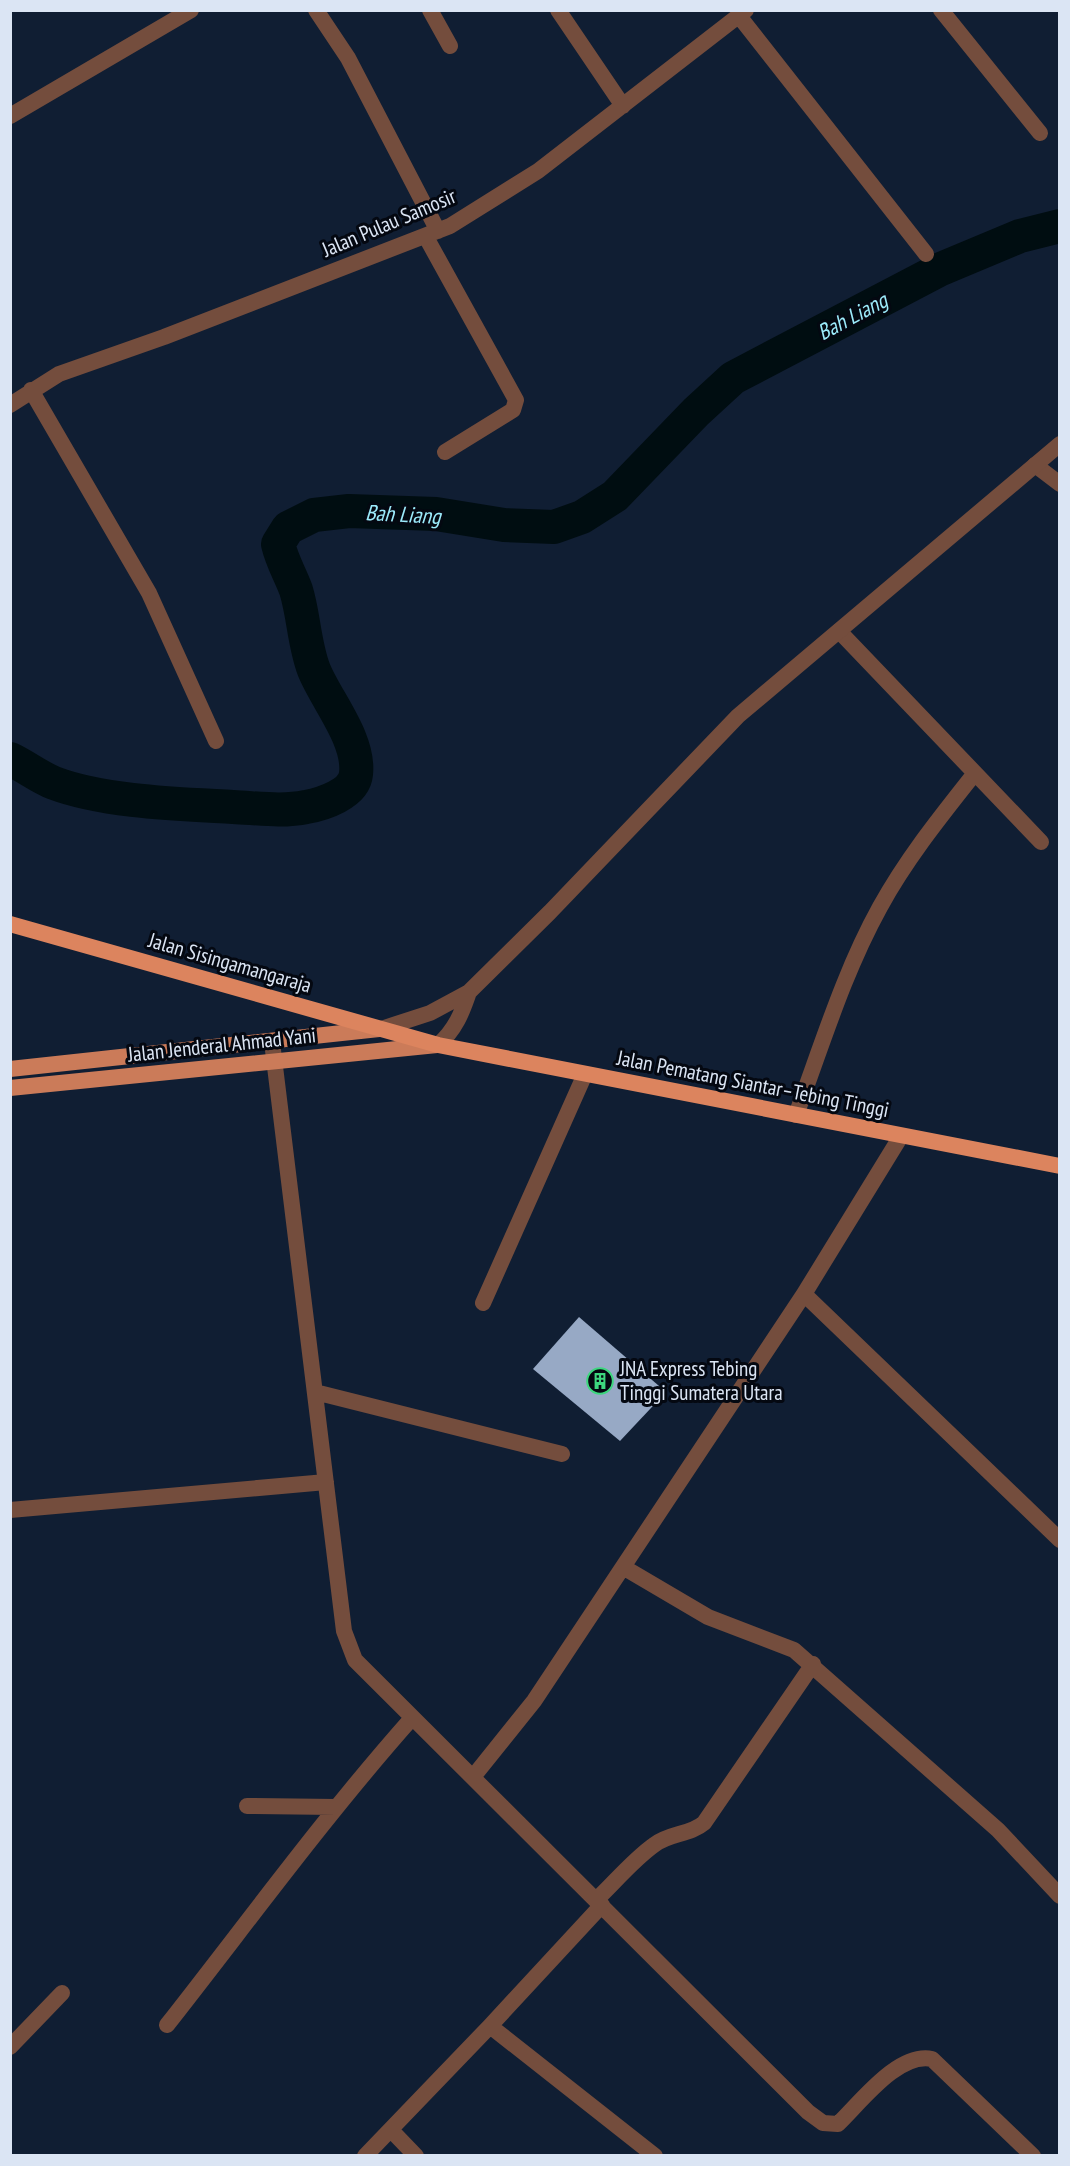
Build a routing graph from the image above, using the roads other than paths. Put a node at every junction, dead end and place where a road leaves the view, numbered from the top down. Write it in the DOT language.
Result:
graph roads {
  1 [pos="191,10"];
  2 [pos="315,10"];
  3 [pos="430,10"];
  4 [pos="558,10"];
  5 [pos="941,10"];
  6 [pos="743,13"];
  7 [pos="450,46"];
  8 [pos="623,106"];
  9 [pos="10,116"];
  10 [pos="1040,132"];
  11 [pos="432,234"];
  12 [pos="926,254"];
  13 [pos="31,390"];
  14 [pos="10,405"];
  15 [pos="1059,444"];
  16 [pos="445,452"];
  17 [pos="1035,465"];
  18 [pos="1059,484"];
  19 [pos="839,631"];
  20 [pos="216,741"];
  21 [pos="975,773"];
  22 [pos="1041,842"];
  23 [pos="10,924"];
  24 [pos="469,992"];
  25 [pos="381,1029"];
  26 [pos="272,1042"];
  27 [pos="438,1045"];
  28 [pos="275,1063"];
  29 [pos="10,1069"];
  30 [pos="585,1074"];
  31 [pos="10,1088"];
  32 [pos="796,1115"];
  33 [pos="902,1136"];
  34 [pos="1059,1166"];
  35 [pos="804,1294"];
  36 [pos="483,1303"];
  37 [pos="315,1392"];
  38 [pos="562,1454"];
  39 [pos="326,1482"];
  40 [pos="10,1510"];
  41 [pos="1059,1540"];
  42 [pos="623,1566"];
  43 [pos="813,1664"];
  44 [pos="412,1718"];
  45 [pos="473,1777"];
  46 [pos="247,1806"];
  47 [pos="336,1807"];
  48 [pos="1059,1896"];
  49 [pos="599,1903"];
  50 [pos="62,1993"];
  51 [pos="167,2025"];
  52 [pos="490,2026"];
  53 [pos="10,2047"];
  54 [pos="390,2130"];
  55 [pos="365,2156"];
  56 [pos="416,2156"];
  57 [pos="655,2156"];
  58 [pos="1033,2156"];
  1 -- 9 [label="street"];
  2 -- 11 [label="street"];
  3 -- 7 [label="street"];
  4 -- 8 [label="street"];
  5 -- 10 [label="street"];
  6 -- 8 [label="street, Jalan Pulau Samosir"];
  6 -- 12 [label="street"];
  8 -- 11 [label="street, Jalan Pulau Samosir"];
  11 -- 13 [label="street, Jalan Pulau Samosir"];
  11 -- 16 [label="street"];
  13 -- 14 [label="street, Jalan Pulau Samosir"];
  13 -- 20 [label="street"];
  15 -- 17 [label="street"];
  17 -- 18 [label="street"];
  17 -- 19 [label="street"];
  19 -- 21 [label="street"];
  19 -- 24 [label="street"];
  21 -- 22 [label="street"];
  21 -- 32 [label="street"];
  23 -- 25 [label="highway, Jalan Sisingamangaraja"];
  24 -- 25 [label="street"];
  24 -- 27 [label="street"];
  25 -- 26 [label="main road, Jalan Jenderal Ahmad Yani"];
  25 -- 27 [label="highway, Jalan Sisingamangaraja"];
  26 -- 28 [label="street"];
  26 -- 29 [label="main road, Jalan Jenderal Ahmad Yani"];
  27 -- 28 [label="main road, Jalan Jenderal Ahmad Yani"];
  27 -- 30 [label="highway, Jalan Pematang Siantar–Tebing Tinggi"];
  28 -- 31 [label="main road, Jalan Jenderal Ahmad Yani"];
  28 -- 37 [label="street"];
  30 -- 32 [label="highway, Jalan Pematang Siantar–Tebing Tinggi"];
  30 -- 36 [label="street"];
  32 -- 33 [label="highway, Jalan Pematang Siantar–Tebing Tinggi"];
  33 -- 34 [label="highway, Jalan Pematang Siantar–Tebing Tinggi"];
  33 -- 35 [label="street"];
  35 -- 41 [label="street"];
  35 -- 42 [label="street"];
  37 -- 38 [label="street"];
  37 -- 39 [label="street"];
  39 -- 40 [label="street"];
  39 -- 44 [label="street"];
  42 -- 43 [label="street"];
  42 -- 45 [label="street"];
  43 -- 48 [label="street"];
  43 -- 49 [label="street"];
  44 -- 45 [label="street"];
  44 -- 47 [label="street"];
  45 -- 49 [label="street"];
  46 -- 47 [label="street"];
  47 -- 51 [label="street"];
  49 -- 52 [label="street"];
  49 -- 58 [label="street"];
  50 -- 53 [label="street"];
  52 -- 54 [label="street"];
  52 -- 57 [label="street"];
  54 -- 55 [label="street"];
  54 -- 56 [label="street"];
}
